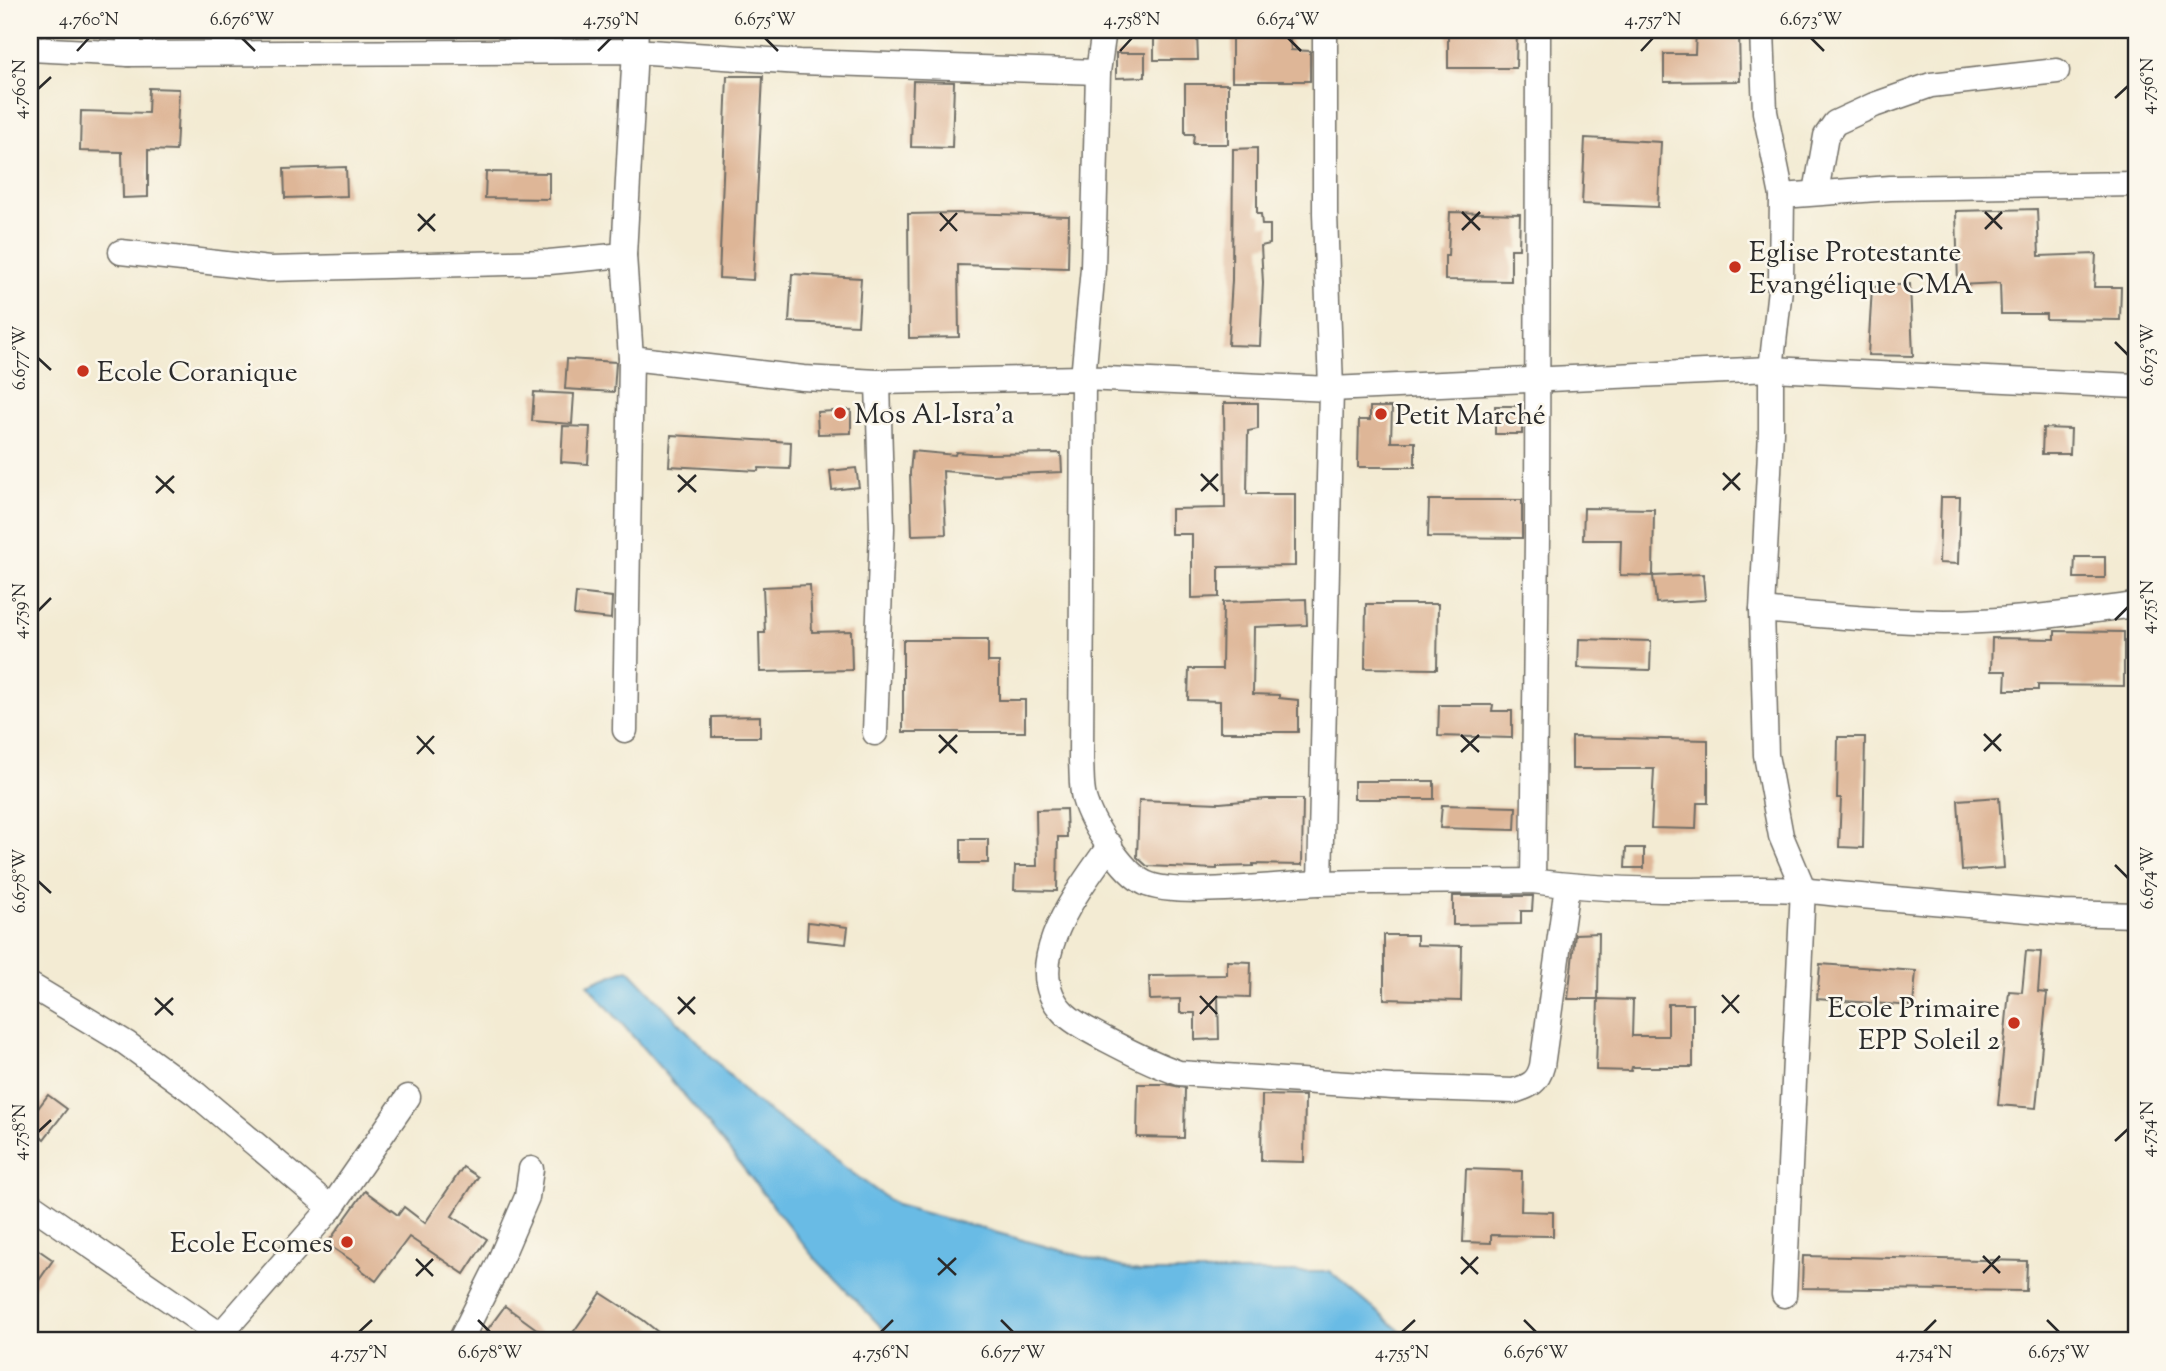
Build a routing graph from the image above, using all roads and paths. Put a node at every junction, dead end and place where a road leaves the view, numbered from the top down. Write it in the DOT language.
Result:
graph roads {
  1 [pos="1104,30"];
  2 [pos="1325,30"];
  3 [pos="1538,30"];
  4 [pos="1762,30"];
  5 [pos="635,41"];
  6 [pos="129,42"];
  7 [pos="30,49"];
  8 [pos="2057,71"];
  9 [pos="1098,72"];
  10 [pos="2136,184"];
  11 [pos="1816,192"];
  12 [pos="1783,196"];
  13 [pos="121,252"];
  14 [pos="624,255"];
  15 [pos="631,358"];
  16 [pos="1771,369"];
  17 [pos="1083,378"];
  18 [pos="1536,379"];
  19 [pos="878,382"];
  20 [pos="2136,386"];
  21 [pos="1331,389"];
  22 [pos="2136,605"];
  23 [pos="1762,610"];
  24 [pos="625,730"];
  25 [pos="875,733"];
  26 [pos="1110,845"];
  27 [pos="1533,881"];
  28 [pos="1320,883"];
  29 [pos="1567,886"];
  30 [pos="1803,888"];
  31 [pos="2136,915"];
  32 [pos="30,985"];
  33 [pos="408,1097"];
  34 [pos="531,1169"];
  35 [pos="30,1205"];
  36 [pos="331,1208"];
  37 [pos="1784,1295"];
  38 [pos="221,1339"];
  39 [pos="460,1341"];
  1 -- 9 [label="street"];
  2 -- 21 [label="street"];
  3 -- 18 [label="street"];
  4 -- 12 [label="street"];
  5 -- 6 [label="street"];
  5 -- 9 [label="street"];
  5 -- 14 [label="street"];
  6 -- 7 [label="street"];
  8 -- 11 [label="street"];
  9 -- 17 [label="street"];
  10 -- 11 [label="street"];
  11 -- 12 [label="street"];
  12 -- 16 [label="street"];
  13 -- 14 [label="street"];
  14 -- 15 [label="street"];
  15 -- 19 [label="street"];
  15 -- 24 [label="street"];
  16 -- 18 [label="street"];
  16 -- 20 [label="street"];
  16 -- 23 [label="street"];
  17 -- 19 [label="street"];
  17 -- 21 [label="street"];
  17 -- 26 [label="street"];
  18 -- 21 [label="street"];
  18 -- 27 [label="street"];
  19 -- 25 [label="street"];
  21 -- 28 [label="street"];
  22 -- 23 [label="street"];
  23 -- 30 [label="street"];
  26 -- 28 [label="street"];
  26 -- 29 [label="street"];
  27 -- 28 [label="street"];
  27 -- 29 [label="street"];
  29 -- 30 [label="street"];
  30 -- 31 [label="street"];
  30 -- 37 [label="street"];
  32 -- 36 [label="street"];
  33 -- 36 [label="street"];
  34 -- 39 [label="street"];
  35 -- 38 [label="street"];
  36 -- 38 [label="street"];
}
